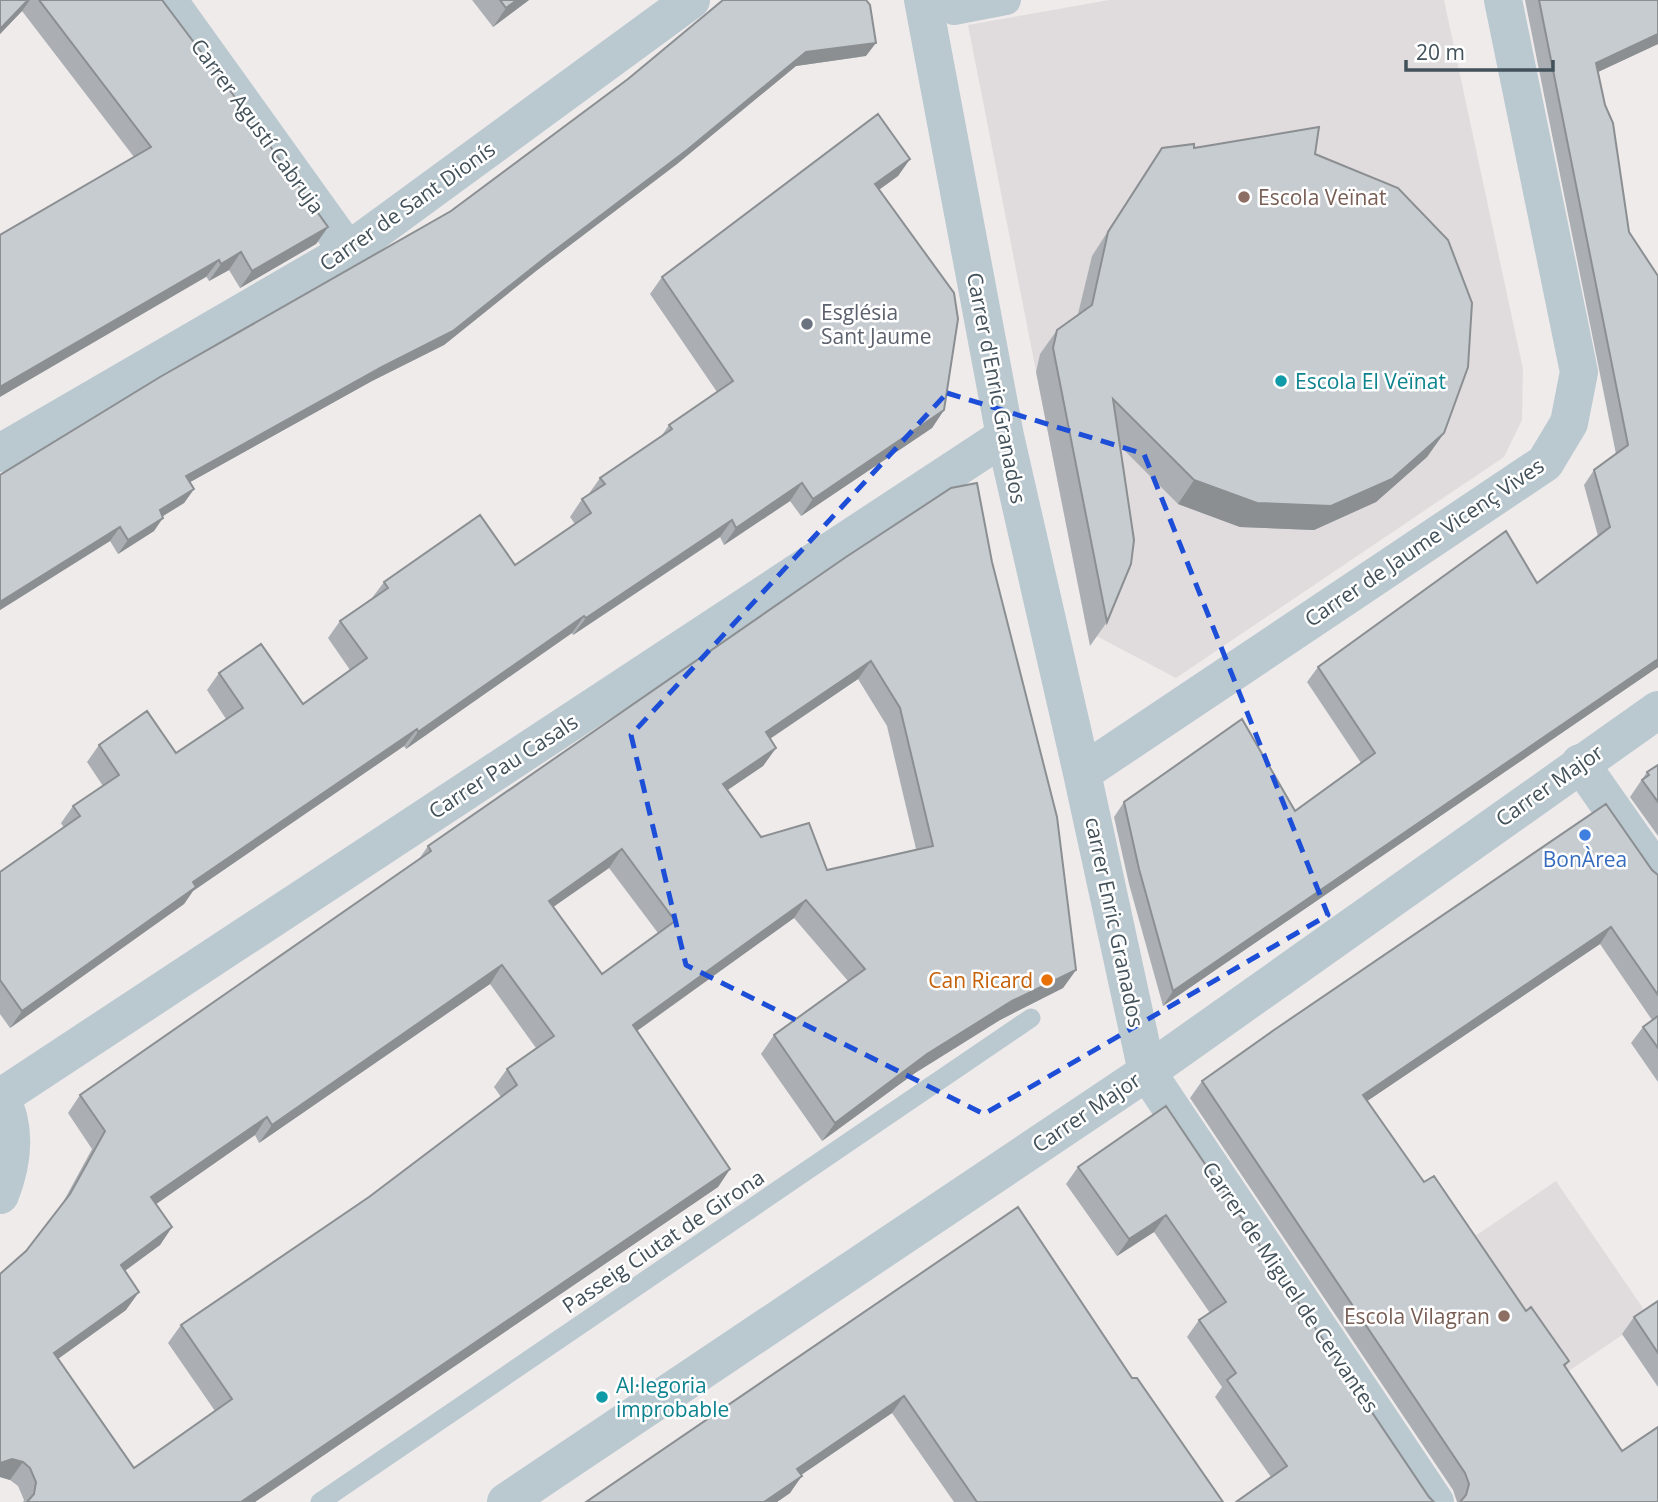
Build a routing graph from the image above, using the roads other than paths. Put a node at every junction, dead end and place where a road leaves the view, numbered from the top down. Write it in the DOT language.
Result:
graph roads {
  1 [pos="168,0"];
  2 [pos="691,0"];
  3 [pos="1006,0"];
  4 [pos="1503,0"];
  5 [pos="939,5"];
  6 [pos="348,251"];
  7 [pos="1004,436"];
  8 [pos="0,453"];
  9 [pos="1658,710"];
  10 [pos="1580,763"];
  11 [pos="1082,773"];
  12 [pos="1658,874"];
  13 [pos="1031,1018"];
  14 [pos="1147,1072"];
  15 [pos="1,1096"];
  16 [pos="0,1195"];
  17 [pos="320,1502"];
  18 [pos="506,1502"];
  19 [pos="1435,1502"];
  1 -- 6 [label="street, Carrer Agustí Cabruja"];
  2 -- 6 [label="street, Carrer de Sant Dionís"];
  3 -- 5 [label="street"];
  4 -- 11 [label="street, Carrer de Jaume Vicenç Vives"];
  5 -- 7 [label="street, Carrer d'Enric Granados"];
  6 -- 8 [label="street, Carrer de Sant Dionís"];
  7 -- 11 [label="street, Carrer d'Enric Granados"];
  7 -- 15 [label="street, Carrer Pau Casals"];
  9 -- 10 [label="street, Carrer Major"];
  10 -- 12 [label="street"];
  10 -- 14 [label="street, Carrer Major"];
  11 -- 14 [label="street, carrer Enric Granados"];
  13 -- 17 [label="lane, Passeig Ciutat de Girona"];
  14 -- 18 [label="street, Carrer Major"];
  14 -- 19 [label="street, Carrer de Miguel de Cervantes"];
  15 -- 16 [label="street"];
}
